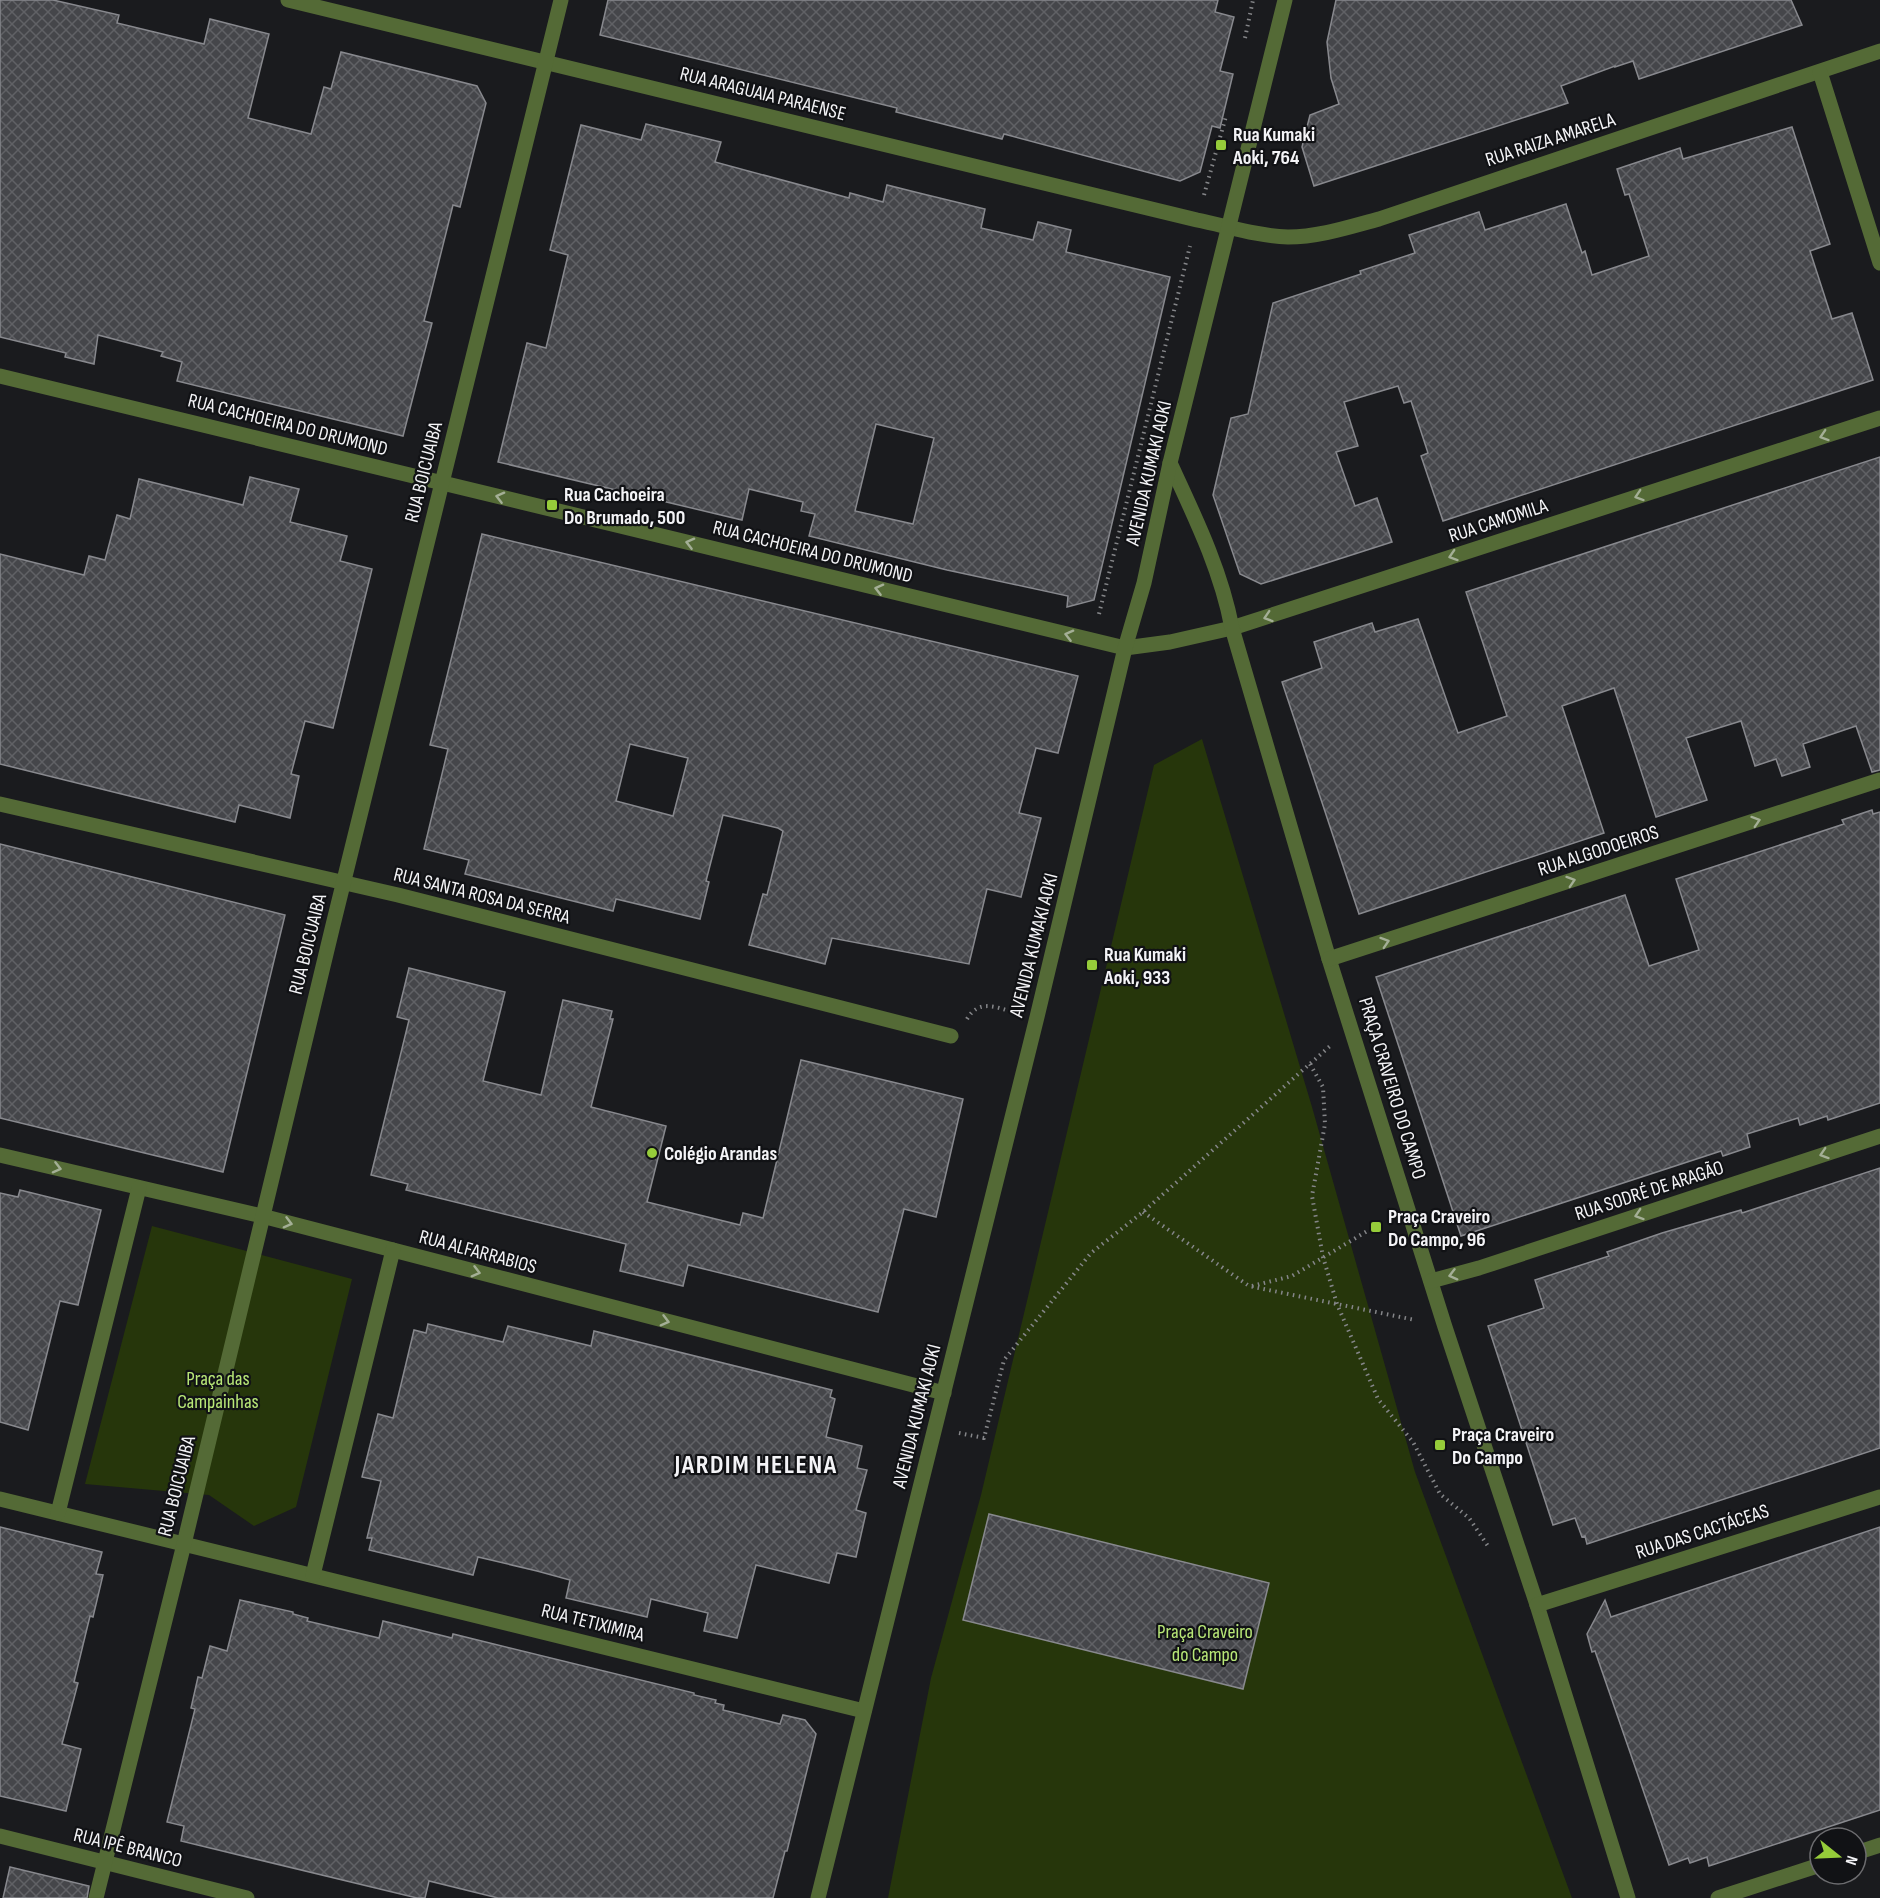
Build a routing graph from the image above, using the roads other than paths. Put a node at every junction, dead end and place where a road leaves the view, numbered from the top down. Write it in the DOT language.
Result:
graph roads {
  1 [pos="288,0"];
  2 [pos="561,0"];
  3 [pos="1285,0"];
  4 [pos="1880,51"];
  5 [pos="546,62"];
  6 [pos="1820,72"];
  7 [pos="1229,227"];
  8 [pos="1880,263"];
  9 [pos="0,376"];
  10 [pos="1880,418"];
  11 [pos="1170,463"];
  12 [pos="442,483"];
  13 [pos="1232,628"];
  14 [pos="1125,648"];
  15 [pos="1880,780"];
  16 [pos="0,804"];
  17 [pos="344,883"];
  18 [pos="1329,959"];
  19 [pos="951,1036"];
  20 [pos="1880,1136"];
  21 [pos="0,1155"];
  22 [pos="139,1188"];
  23 [pos="262,1216"];
  24 [pos="393,1250"];
  25 [pos="1431,1281"];
  26 [pos="944,1393"];
  27 [pos="1880,1497"];
  28 [pos="0,1498"];
  29 [pos="58,1513"];
  30 [pos="184,1544"];
  31 [pos="313,1575"];
  32 [pos="1537,1605"];
  33 [pos="864,1711"];
  34 [pos="0,1836"];
  35 [pos="104,1863"];
  36 [pos="1808,1869"];
  37 [pos="96,1898"];
  38 [pos="247,1898"];
  39 [pos="818,1898"];
  40 [pos="1628,1898"];
  41 [pos="1718,1898"];
  1 -- 5 [label="street, RUA ARAGUAIA PARAENSE"];
  2 -- 5 [label="street, RUA BOICUAIBA"];
  3 -- 7 [label="street, AVENIDA KUMAKI AOKI"];
  4 -- 6 [label="street, RUA RAIZA AMARELA"];
  5 -- 7 [label="street, RUA ARAGUAIA PARAENSE"];
  5 -- 12 [label="street, RUA BOICUAIBA"];
  6 -- 7 [label="street, RUA RAIZA AMARELA"];
  6 -- 8 [label="street"];
  7 -- 11 [label="street, AVENIDA KUMAKI AOKI"];
  9 -- 12 [label="street, RUA CACHOEIRA DO DRUMOND"];
  10 -- 13 [label="street, RUA CAMOMILA, one-way"];
  11 -- 13 [label="street, PRAÇA CRAVEIRO DO CAMPO"];
  11 -- 14 [label="street, AVENIDA KUMAKI AOKI"];
  14 -- 12 [label="street, RUA CACHOEIRA DO DRUMOND, one-way"];
  12 -- 17 [label="street, RUA BOICUAIBA"];
  13 -- 14 [label="street, RUA CAMOMILA"];
  13 -- 18 [label="street, PRAÇA CRAVEIRO DO CAMPO"];
  14 -- 26 [label="street, AVENIDA KUMAKI AOKI"];
  18 -- 15 [label="street, RUA ALGODOEIROS, one-way"];
  16 -- 17 [label="street, RUA SANTA ROSA DA SERRA"];
  17 -- 19 [label="street, RUA SANTA ROSA DA SERRA"];
  17 -- 23 [label="street, RUA BOICUAIBA"];
  18 -- 25 [label="street, PRAÇA CRAVEIRO DO CAMPO"];
  20 -- 25 [label="street, RUA SODRÉ DE ARAGÃO, one-way"];
  21 -- 22 [label="street, RUA ALFARRABIOS, one-way"];
  22 -- 23 [label="street, RUA ALFARRABIOS"];
  22 -- 29 [label="street"];
  23 -- 24 [label="street, RUA ALFARRABIOS, one-way"];
  23 -- 30 [label="street, RUA BOICUAIBA"];
  24 -- 26 [label="street, RUA ALFARRABIOS, one-way"];
  24 -- 31 [label="street"];
  25 -- 32 [label="street, PRAÇA CRAVEIRO DO CAMPO"];
  26 -- 33 [label="street, AVENIDA KUMAKI AOKI"];
  27 -- 32 [label="street, RUA DAS CACTÁCEAS"];
  28 -- 29 [label="street"];
  29 -- 30 [label="street"];
  30 -- 31 [label="street"];
  30 -- 35 [label="street, RUA BOICUAIBA"];
  31 -- 33 [label="street, RUA TETIXIMIRA"];
  32 -- 40 [label="street, PRAÇA CRAVEIRO DO CAMPO"];
  33 -- 39 [label="street, AVENIDA KUMAKI AOKI"];
  34 -- 35 [label="street, RUA IPÊ BRANCO"];
  35 -- 37 [label="street, RUA BOICUAIBA"];
  35 -- 38 [label="street, RUA IPÊ BRANCO"];
  36 -- 41 [label="street"];
}
